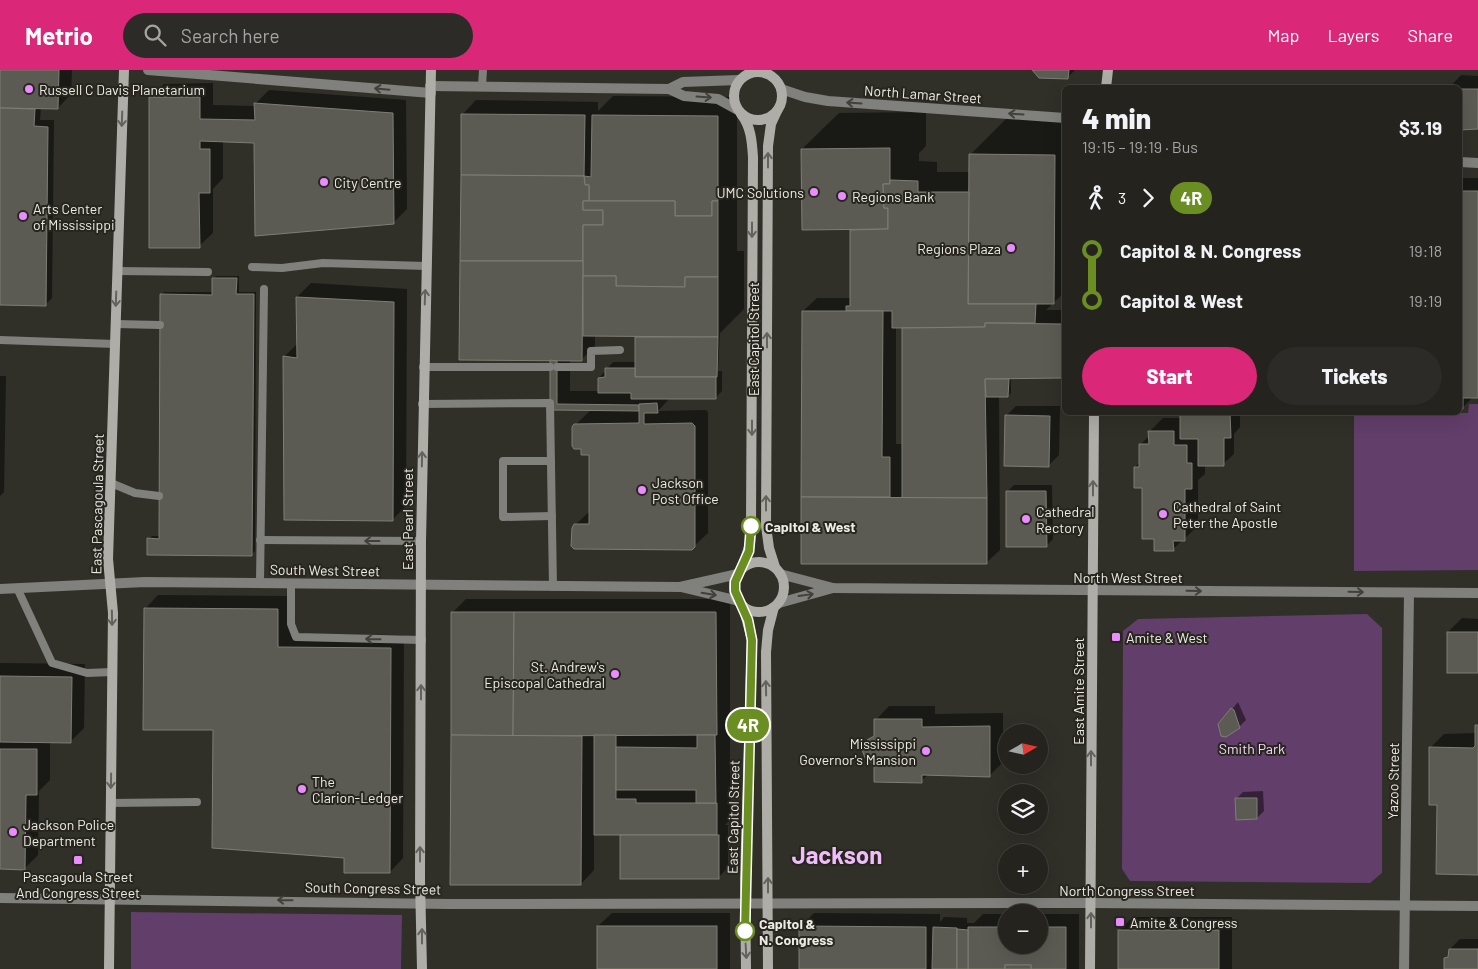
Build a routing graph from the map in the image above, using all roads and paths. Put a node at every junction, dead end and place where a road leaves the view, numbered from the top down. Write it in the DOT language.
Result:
graph roads {
  1 [pos="124,70"];
  2 [pos="148,70"];
  3 [pos="431,70"];
  4 [pos="483,70"];
  5 [pos="771,70"];
  6 [pos="1108,70"];
  7 [pos="742,76"];
  8 [pos="779,85"];
  9 [pos="1106,85"];
  10 [pos="482,86"];
  11 [pos="431,89"];
  12 [pos="670,89"];
  13 [pos="777,111"];
  14 [pos="740,112"];
  15 [pos="1062,118"];
  16 [pos="1462,162"];
  17 [pos="1478,163"];
  18 [pos="426,266"];
  19 [pos="252,267"];
  20 [pos="117,271"];
  21 [pos="208,272"];
  22 [pos="264,289"];
  23 [pos="116,324"];
  24 [pos="160,325"];
  25 [pos="0,340"];
  26 [pos="115,344"];
  27 [pos="620,350"];
  28 [pos="423,367"];
  29 [pos="422,404"];
  30 [pos="1094,415"];
  31 [pos="551,461"];
  32 [pos="111,483"];
  33 [pos="159,496"];
  34 [pos="552,516"];
  35 [pos="260,540"];
  36 [pos="421,541"];
  37 [pos="740,571"];
  38 [pos="778,571"];
  39 [pos="260,583"];
  40 [pos="291,584"];
  41 [pos="110,585"];
  42 [pos="421,585"];
  43 [pos="553,587"];
  44 [pos="680,587"];
  45 [pos="833,588"];
  46 [pos="0,590"];
  47 [pos="18,590"];
  48 [pos="1092,590"];
  49 [pos="1409,593"];
  50 [pos="1478,593"];
  51 [pos="741,603"];
  52 [pos="777,605"];
  53 [pos="422,640"];
  54 [pos="112,672"];
  55 [pos="197,802"];
  56 [pos="110,803"];
  57 [pos="0,898"];
  58 [pos="109,898"];
  59 [pos="421,903"];
  60 [pos="745,903"];
  61 [pos="768,903"];
  62 [pos="1091,903"];
  63 [pos="1405,906"];
  64 [pos="1478,906"];
  65 [pos="109,969"];
  66 [pos="422,969"];
  67 [pos="746,969"];
  68 [pos="768,969"];
  69 [pos="1090,969"];
  70 [pos="1404,969"];
  1 -- 20 [label="main road, East Pascagoula Street, one-way"];
  11 -- 2 [label="street, one-way"];
  3 -- 11 [label="main road, East Pearl Street"];
  4 -- 10 [label="lane"];
  5 -- 8 [label="main road"];
  6 -- 9 [label="main road"];
  7 -- 8 [label="main road"];
  7 -- 12 [label="street"];
  7 -- 14 [label="main road"];
  8 -- 13 [label="main road"];
  15 -- 8 [label="street, North Lamar Street, one-way"];
  10 -- 11 [label="street"];
  10 -- 12 [label="street"];
  11 -- 18 [label="main road, East Pearl Street"];
  12 -- 14 [label="street, one-way"];
  13 -- 14 [label="main road"];
  38 -- 13 [label="main road, East Capitol Street, one-way"];
  14 -- 37 [label="main road, East Capitol Street, one-way"];
  16 -- 17 [label="street"];
  18 -- 19 [label="lane"];
  28 -- 18 [label="main road, East Pearl Street, one-way"];
  20 -- 21 [label="lane"];
  20 -- 23 [label="main road, East Pascagoula Street, one-way"];
  22 -- 35 [label="lane"];
  23 -- 24 [label="lane"];
  23 -- 26 [label="main road, East Pascagoula Street"];
  25 -- 26 [label="lane"];
  26 -- 32 [label="main road, East Pascagoula Street"];
  27 -- 28 [label="lane"];
  28 -- 29 [label="main road, East Pearl Street"];
  29 -- 31 [label="lane"];
  36 -- 29 [label="main road, East Pearl Street, one-way"];
  48 -- 30 [label="main road, East Amite Street, one-way"];
  31 -- 34 [label="lane"];
  31 -- 34 [label="lane"];
  32 -- 33 [label="lane"];
  32 -- 41 [label="main road, East Pascagoula Street"];
  34 -- 43 [label="lane"];
  36 -- 35 [label="lane, one-way"];
  35 -- 39 [label="lane"];
  36 -- 42 [label="main road, East Pearl Street"];
  37 -- 38 [label="main road"];
  37 -- 44 [label="street, South West Street"];
  37 -- 51 [label="main road"];
  38 -- 45 [label="street, North West Street"];
  38 -- 52 [label="main road"];
  39 -- 40 [label="street, South West Street"];
  39 -- 41 [label="street, South West Street"];
  40 -- 42 [label="street, South West Street"];
  53 -- 40 [label="lane, one-way"];
  41 -- 47 [label="street, South West Street"];
  41 -- 54 [label="main road, East Pascagoula Street, one-way"];
  42 -- 43 [label="street, South West Street"];
  42 -- 53 [label="main road, East Pearl Street"];
  43 -- 44 [label="street, South West Street"];
  44 -- 51 [label="street, South West Street, one-way"];
  45 -- 48 [label="street, North West Street"];
  52 -- 45 [label="street, one-way"];
  46 -- 47 [label="street, South West Street"];
  47 -- 54 [label="lane"];
  48 -- 49 [label="street, North West Street, one-way"];
  62 -- 48 [label="main road, East Amite Street, one-way"];
  49 -- 50 [label="street, North West Street"];
  49 -- 63 [label="street, Yazoo Street"];
  51 -- 52 [label="main road"];
  51 -- 60 [label="main road, East Capitol Street"];
  61 -- 52 [label="main road, one-way"];
  59 -- 53 [label="main road, East Pearl Street, one-way"];
  54 -- 56 [label="main road, East Pascagoula Street, one-way"];
  55 -- 56 [label="lane"];
  56 -- 58 [label="main road, East Pascagoula Street"];
  57 -- 58 [label="street, South Congress Street"];
  59 -- 58 [label="street, South Congress Street, one-way"];
  58 -- 65 [label="main road, East Pascagoula Street"];
  59 -- 60 [label="street, South Congress Street"];
  66 -- 59 [label="main road, East Pearl Street, one-way"];
  60 -- 61 [label="street, North Congress Street"];
  60 -- 67 [label="main road, East Capitol Street, one-way"];
  61 -- 62 [label="street, North Congress Street"];
  61 -- 68 [label="main road"];
  62 -- 63 [label="street, North Congress Street"];
  69 -- 62 [label="main road, East Amite Street, one-way"];
  63 -- 64 [label="street, North Congress Street"];
  63 -- 70 [label="street, Yazoo Street"];
}
